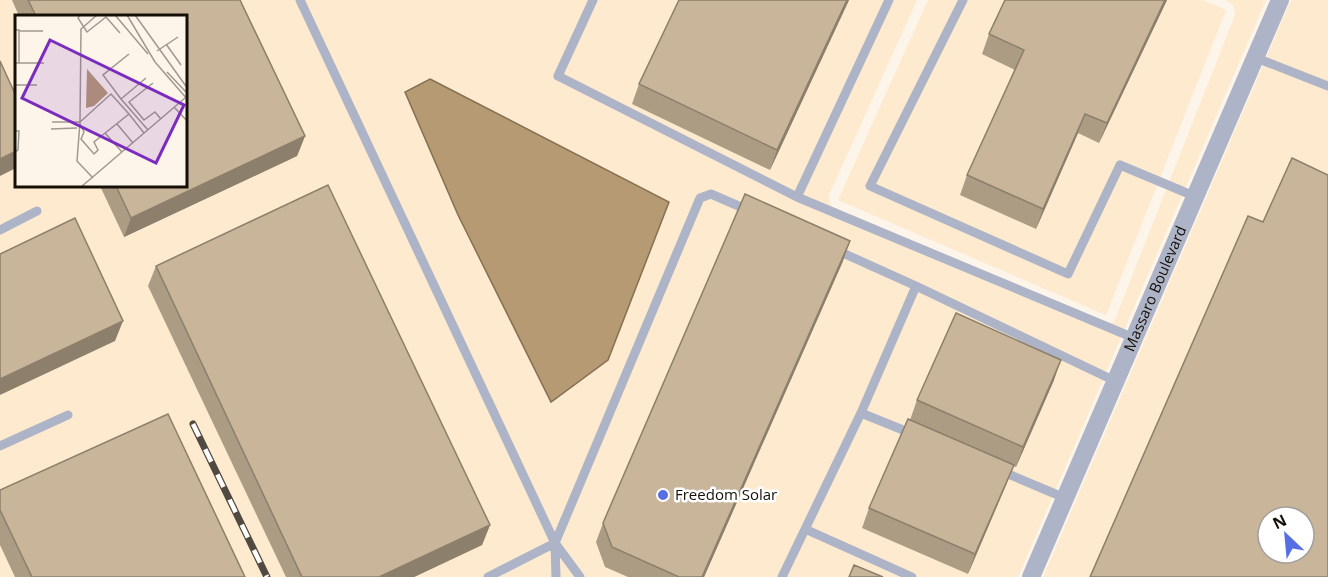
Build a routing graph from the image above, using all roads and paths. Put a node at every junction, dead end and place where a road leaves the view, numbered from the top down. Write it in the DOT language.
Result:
graph roads {
  1 [pos="300,0"];
  2 [pos="593,0"];
  3 [pos="889,0"];
  4 [pos="963,0"];
  5 [pos="1280,0"];
  6 [pos="1254,57"];
  7 [pos="1328,86"];
  8 [pos="797,196"];
  9 [pos="1194,196"];
  10 [pos="37,211"];
  11 [pos="754,213"];
  12 [pos="0,230"];
  13 [pos="830,247"];
  14 [pos="916,286"];
  15 [pos="1134,338"];
  16 [pos="1115,381"];
  17 [pos="861,413"];
  18 [pos="68,414"];
  19 [pos="926,440"];
  20 [pos="0,446"];
  21 [pos="990,466"];
  22 [pos="1065,498"];
  23 [pos="805,529"];
  24 [pos="555,543"];
  25 [pos="488,577"];
  26 [pos="556,577"];
  27 [pos="580,577"];
  28 [pos="782,577"];
  29 [pos="912,577"];
  30 [pos="1031,577"];
  1 -- 24 [label="lane"];
  2 -- 8 [label="lane"];
  3 -- 8 [label="lane"];
  4 -- 9 [label="lane"];
  5 -- 6 [label="street, Massaro Boulevard"];
  6 -- 7 [label="lane"];
  6 -- 9 [label="street, Massaro Boulevard"];
  8 -- 15 [label="lane"];
  9 -- 15 [label="street, Massaro Boulevard"];
  10 -- 12 [label="lane"];
  11 -- 24 [label="lane"];
  13 -- 14 [label="lane"];
  14 -- 16 [label="lane"];
  14 -- 17 [label="lane"];
  15 -- 16 [label="street, Massaro Boulevard"];
  16 -- 22 [label="street, Massaro Boulevard"];
  17 -- 19 [label="lane"];
  17 -- 23 [label="lane"];
  18 -- 20 [label="lane"];
  21 -- 22 [label="lane"];
  22 -- 30 [label="street, Massaro Boulevard"];
  23 -- 28 [label="lane"];
  23 -- 29 [label="lane"];
  24 -- 25 [label="lane"];
  24 -- 26 [label="lane"];
  24 -- 27 [label="lane"];
}
